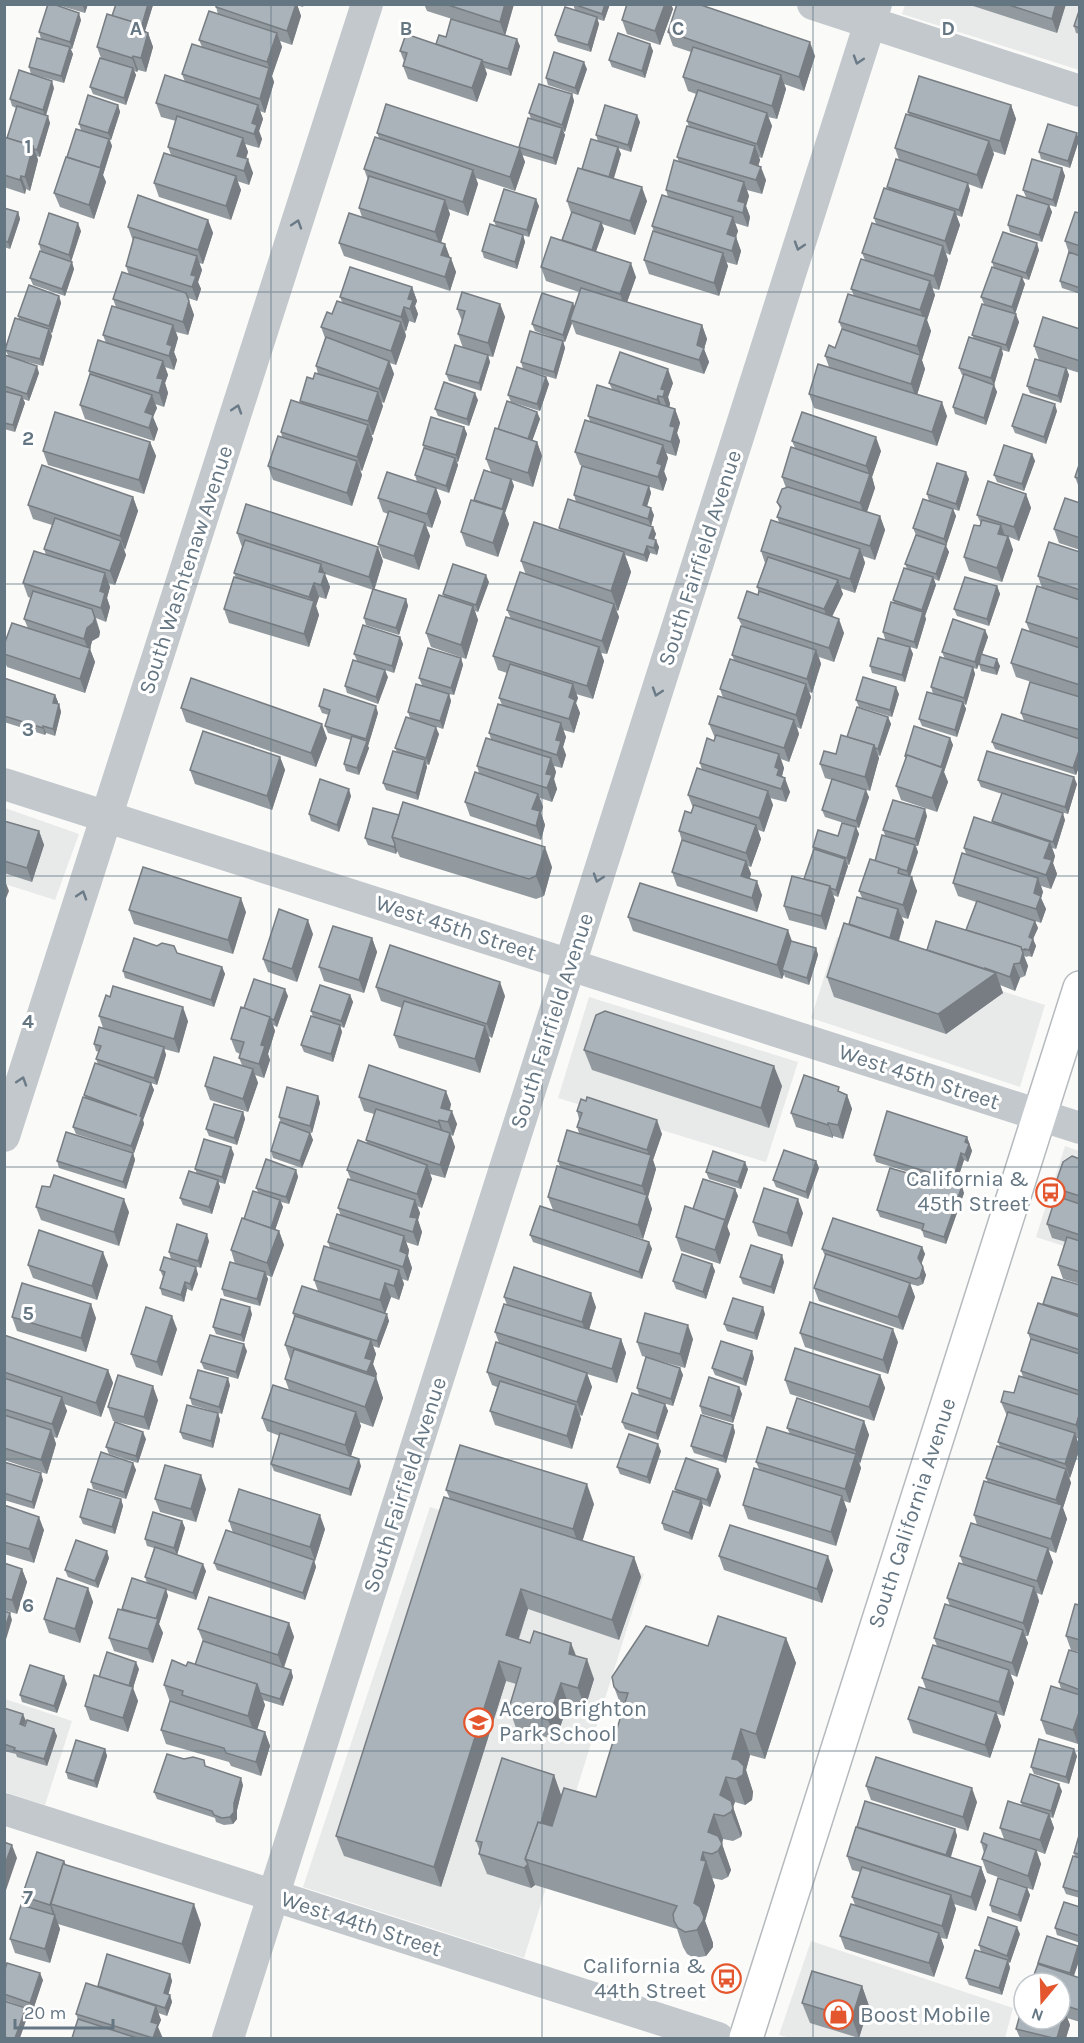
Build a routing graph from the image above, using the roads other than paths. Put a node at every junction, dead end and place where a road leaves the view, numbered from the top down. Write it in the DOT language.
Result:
graph roads {
  1 [pos="367,4"];
  2 [pos="813,4"];
  3 [pos="873,14"];
  4 [pos="1080,91"];
  5 [pos="4,784"];
  6 [pos="107,816"];
  7 [pos="570,965"];
  8 [pos="1080,988"];
  9 [pos="1039,1115"];
  10 [pos="1080,1128"];
  11 [pos="4,1136"];
  12 [pos="4,1809"];
  13 [pos="274,1895"];
  14 [pos="228,2038"];
  15 [pos="718,2038"];
  16 [pos="746,2038"];
  6 -- 1 [label="street, South Washtenaw Avenue, one-way"];
  2 -- 3 [label="street"];
  3 -- 4 [label="street"];
  3 -- 7 [label="street, South Fairfield Avenue, one-way"];
  5 -- 6 [label="street, West 45th Street"];
  6 -- 7 [label="street, West 45th Street"];
  11 -- 6 [label="street, South Washtenaw Avenue, one-way"];
  7 -- 9 [label="street, West 45th Street"];
  7 -- 13 [label="street, South Fairfield Avenue"];
  8 -- 9 [label="main road, South California Avenue"];
  9 -- 10 [label="street, West 45th Street"];
  9 -- 16 [label="main road, South California Avenue"];
  12 -- 13 [label="street, West 44th Street"];
  13 -- 14 [label="street, South Fairfield Avenue"];
  13 -- 15 [label="street, West 44th Street"];
}
